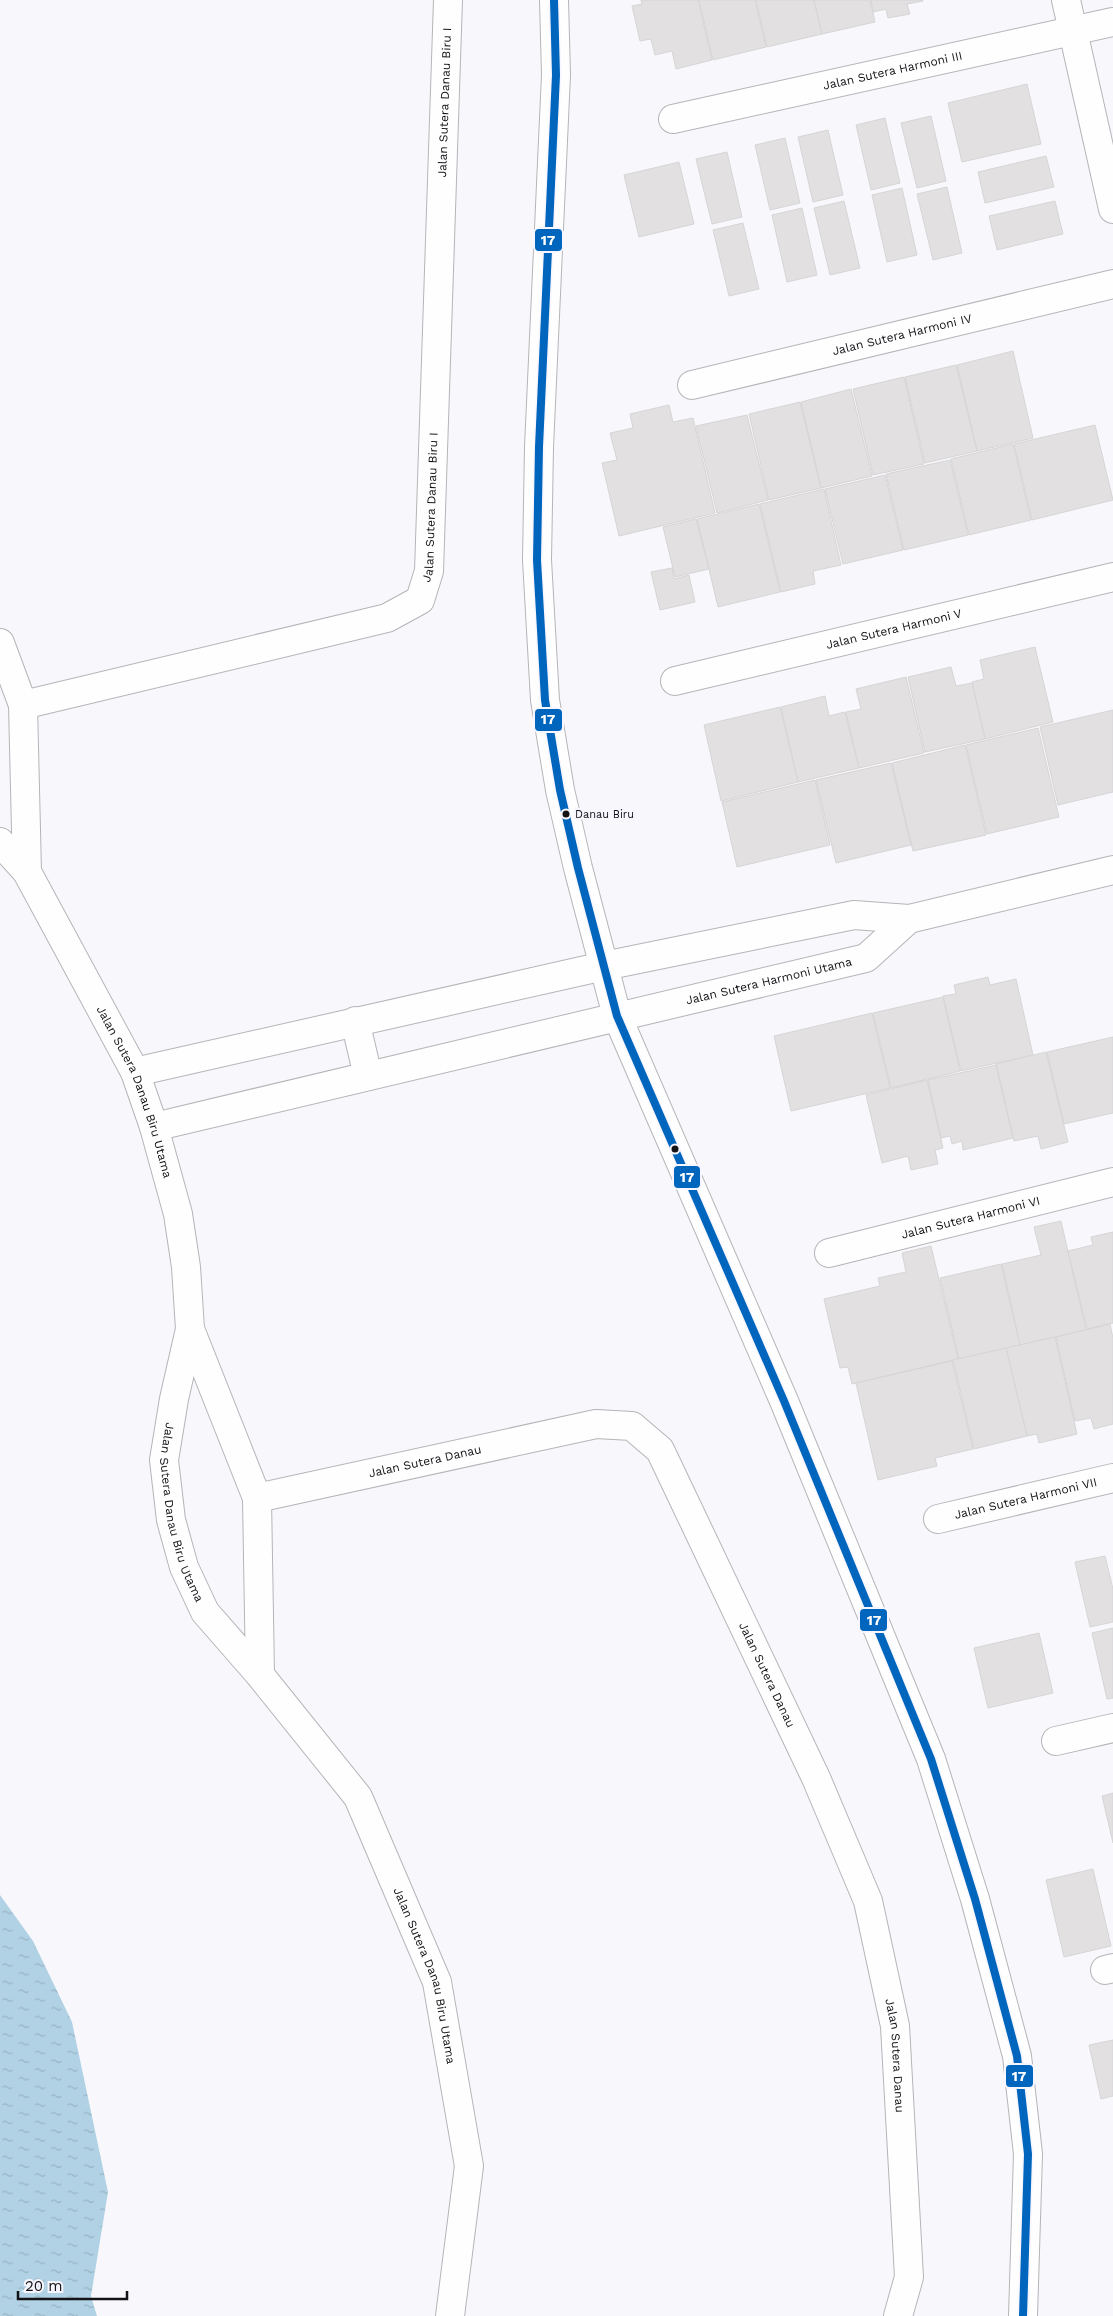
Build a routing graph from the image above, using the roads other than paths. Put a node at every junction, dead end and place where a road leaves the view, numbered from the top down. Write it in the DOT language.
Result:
graph roads {
  1 [pos="448,0"];
  2 [pos="554,0"];
  3 [pos="1066,0"];
  4 [pos="1113,22"];
  5 [pos="1073,31"];
  6 [pos="673,119"];
  7 [pos="1113,209"];
  8 [pos="1113,284"];
  9 [pos="692,385"];
  10 [pos="1113,577"];
  11 [pos="0,643"];
  12 [pos="675,681"];
  13 [pos="23,705"];
  14 [pos="0,842"];
  15 [pos="1113,870"];
  16 [pos="27,872"];
  17 [pos="909,919"];
  18 [pos="604,966"];
  19 [pos="617,1016"];
  20 [pos="356,1021"];
  21 [pos="135,1072"];
  22 [pos="368,1076"];
  23 [pos="154,1127"];
  24 [pos="1113,1182"];
  25 [pos="829,1253"];
  26 [pos="190,1330"];
  27 [pos="1113,1478"];
  28 [pos="257,1498"];
  29 [pos="938,1519"];
  30 [pos="260,1675"];
  31 [pos="1113,1728"];
  32 [pos="1056,1741"];
  33 [pos="450,2316"];
  34 [pos="898,2316"];
  35 [pos="1023,2316"];
  1 -- 13 [label="street, Jalan Sutera Danau Biru I"];
  2 -- 18 [label="street"];
  3 -- 5 [label="street"];
  4 -- 5 [label="street, Jalan Sutera Harmoni III"];
  5 -- 6 [label="street, Jalan Sutera Harmoni III"];
  5 -- 7 [label="street"];
  8 -- 9 [label="street, Jalan Sutera Harmoni IV"];
  10 -- 12 [label="street, Jalan Sutera Harmoni V"];
  11 -- 13 [label="street, Jalan Sutera Danau Biru Utama"];
  13 -- 16 [label="street, Jalan Sutera Danau Biru Utama"];
  14 -- 16 [label="street, Jalan Sutera Danau Biru Utama"];
  15 -- 17 [label="street, Jalan Sutera Harmoni Utama"];
  16 -- 21 [label="street, Jalan Sutera Danau Biru Utama"];
  17 -- 18 [label="street, Jalan Sutera Harmoni Utama"];
  17 -- 19 [label="street, Jalan Sutera Harmoni Utama"];
  18 -- 19 [label="street"];
  18 -- 20 [label="street, Jalan Sutera Harmoni Utama"];
  19 -- 22 [label="street, Jalan Sutera Harmoni Utama"];
  19 -- 35 [label="street"];
  20 -- 21 [label="street, Jalan Sutera Harmoni Utama"];
  20 -- 22 [label="street"];
  21 -- 23 [label="street, Jalan Sutera Danau Biru Utama"];
  22 -- 23 [label="street, Jalan Sutera Harmoni Utama"];
  23 -- 26 [label="street, Jalan Sutera Danau Biru Utama"];
  24 -- 25 [label="street, Jalan Sutera Harmoni VI"];
  26 -- 28 [label="street, Jalan Sutera Danau Biru Utama"];
  26 -- 30 [label="street, Jalan Sutera Danau Biru Utama"];
  27 -- 29 [label="street, Jalan Sutera Harmoni VII"];
  28 -- 30 [label="street, Jalan Sutera Danau Biru Utama"];
  28 -- 34 [label="street, Jalan Sutera Danau"];
  30 -- 33 [label="street, Jalan Sutera Danau Biru Utama"];
  31 -- 32 [label="street"];
}
